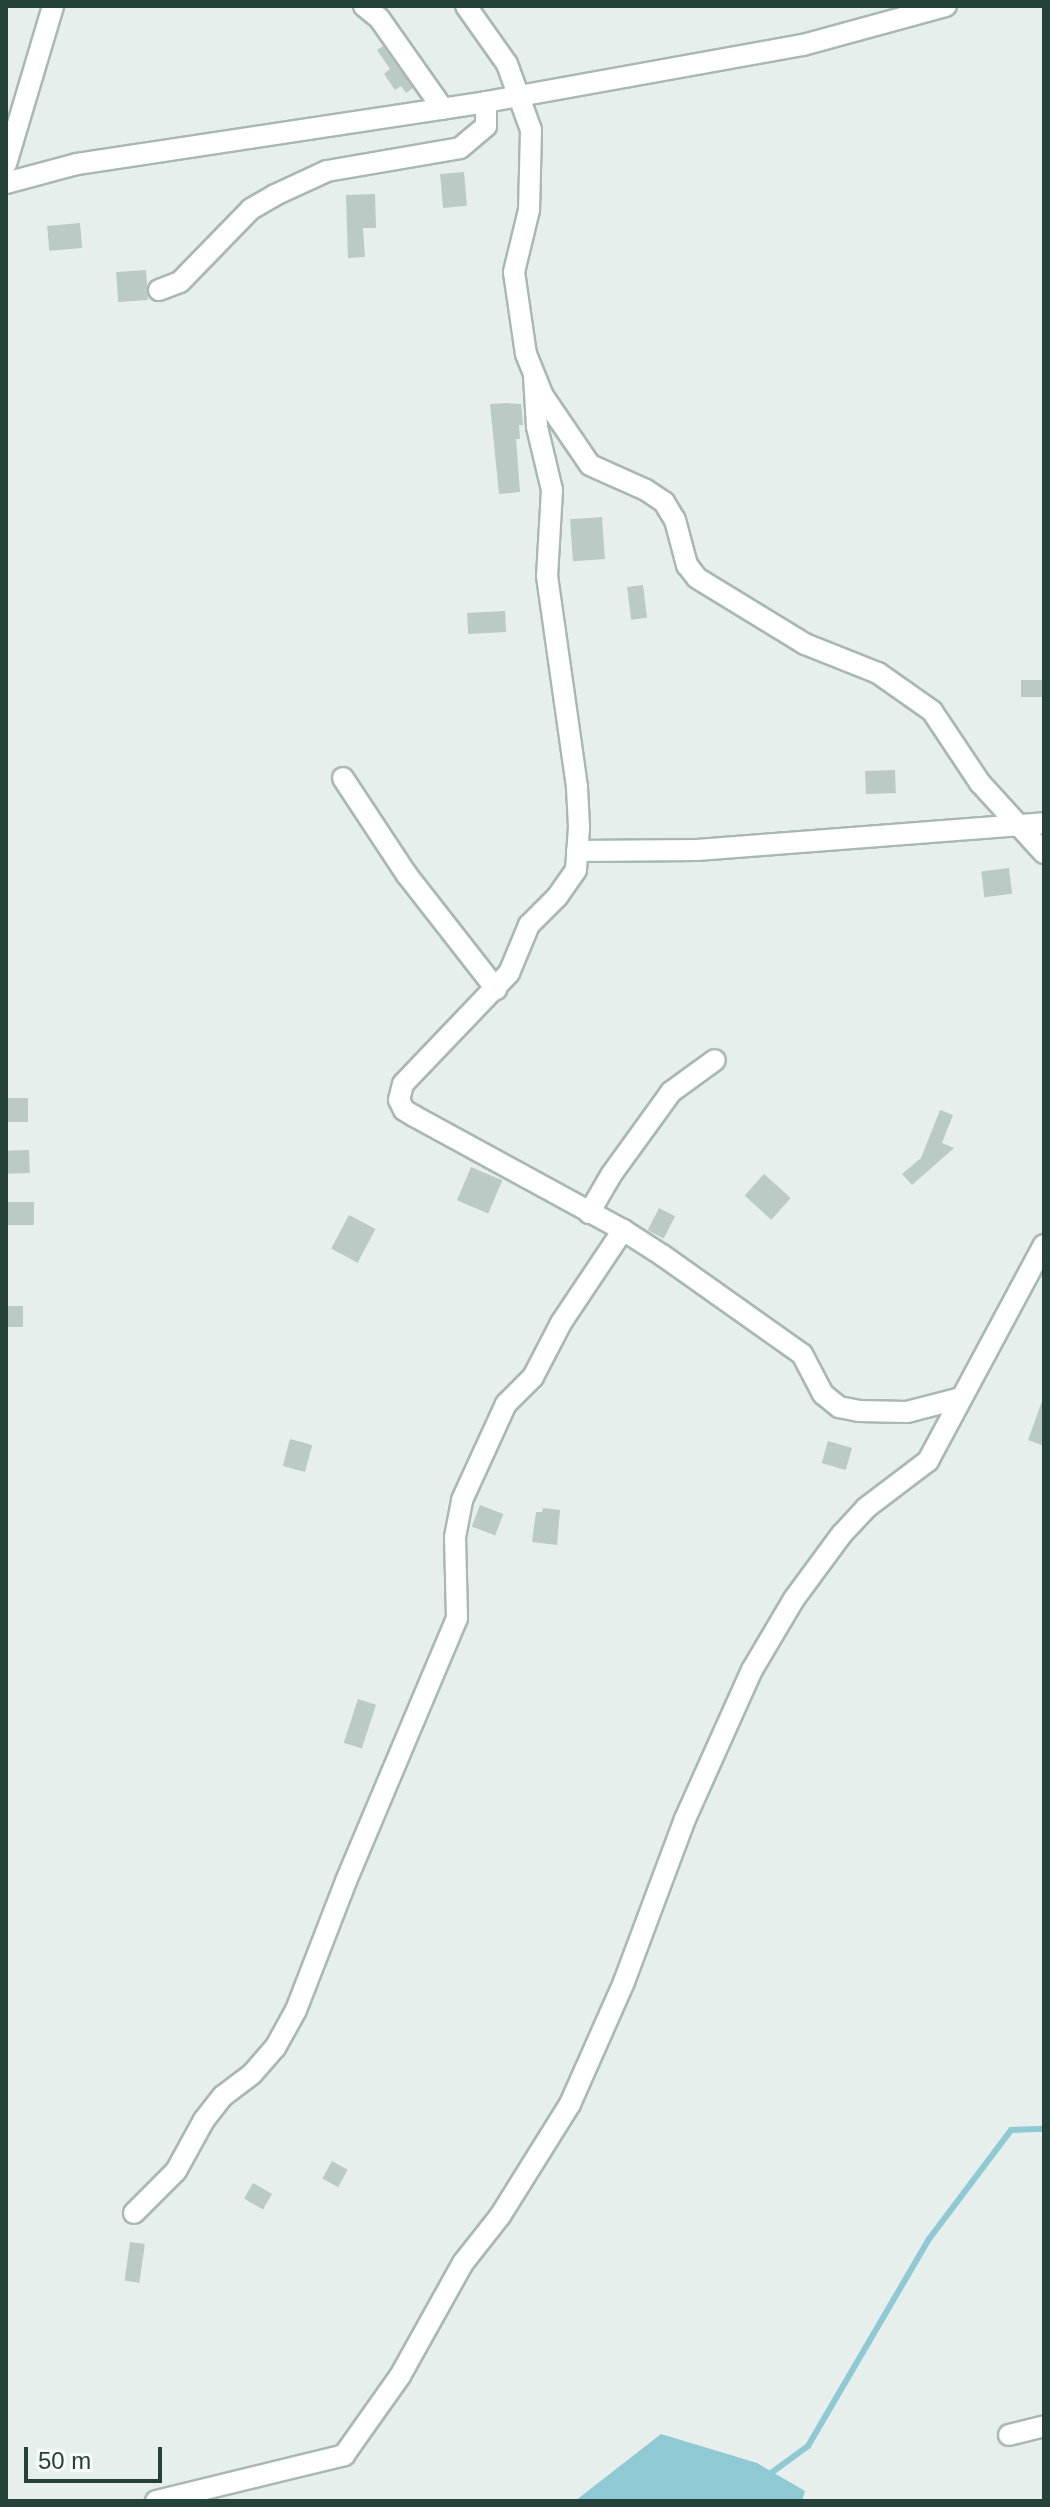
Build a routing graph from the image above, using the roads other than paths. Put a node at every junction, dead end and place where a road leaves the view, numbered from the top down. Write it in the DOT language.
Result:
graph roads {
  1 [pos="53,6"];
  2 [pos="364,6"];
  3 [pos="466,6"];
  4 [pos="946,6"];
  5 [pos="516,96"];
  6 [pos="486,102"];
  7 [pos="443,109"];
  8 [pos="6,164"];
  9 [pos="6,183"];
  10 [pos="159,290"];
  11 [pos="534,376"];
  12 [pos="343,778"];
  13 [pos="1044,823"];
  14 [pos="1017,827"];
  15 [pos="577,851"];
  16 [pos="1044,853"];
  17 [pos="496,989"];
  18 [pos="715,1060"];
  19 [pos="589,1213"];
  20 [pos="623,1230"];
  21 [pos="1044,1245"];
  22 [pos="961,1398"];
  23 [pos="134,2213"];
  24 [pos="1044,2426"];
  25 [pos="1009,2435"];
  26 [pos="156,2501"];
  1 -- 8 [label="street"];
  2 -- 7 [label="street"];
  3 -- 5 [label="street"];
  4 -- 5 [label="street"];
  5 -- 6 [label="street"];
  5 -- 11 [label="street"];
  6 -- 7 [label="street"];
  6 -- 10 [label="street"];
  7 -- 9 [label="street"];
  11 -- 14 [label="street"];
  11 -- 15 [label="street"];
  12 -- 17 [label="street"];
  13 -- 14 [label="street"];
  14 -- 15 [label="street"];
  14 -- 16 [label="street"];
  15 -- 17 [label="street"];
  17 -- 19 [label="street"];
  18 -- 19 [label="street"];
  19 -- 20 [label="street"];
  20 -- 22 [label="street"];
  20 -- 23 [label="street"];
  21 -- 22 [label="street"];
  22 -- 26 [label="street"];
  24 -- 25 [label="street"];
}
